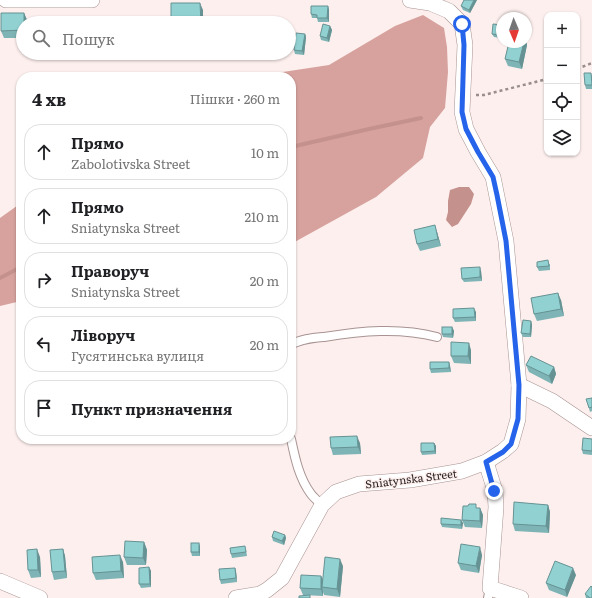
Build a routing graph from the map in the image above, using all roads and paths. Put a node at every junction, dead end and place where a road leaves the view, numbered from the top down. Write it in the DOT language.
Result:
graph roads {
  1 [pos="6,0"];
  2 [pos="92,0"];
  3 [pos="410,0"];
  4 [pos="592,63"];
  5 [pos="580,68"];
  6 [pos="544,80"];
  7 [pos="463,94"];
  8 [pos="437,337"];
  9 [pos="296,342"];
  10 [pos="519,385"];
  11 [pos="592,428"];
  12 [pos="292,444"];
  13 [pos="486,462"];
  14 [pos="322,505"];
  15 [pos="0,581"];
  16 [pos="489,593"];
  17 [pos="261,596"];
  18 [pos="40,598"];
  19 [pos="236,598"];
  20 [pos="521,598"];
  1 -- 2 [label="street"];
  3 -- 7 [label="street, Sniatynska Street"];
  4 -- 5 [label="path"];
  6 -- 7 [label="path"];
  7 -- 10 [label="street, Sniatynska Street"];
  8 -- 9 [label="lane"];
  10 -- 11 [label="street"];
  10 -- 13 [label="street, Sniatynska Street"];
  12 -- 14 [label="lane"];
  13 -- 14 [label="street, Sniatynska Street"];
  13 -- 16 [label="street"];
  14 -- 17 [label="street, Sniatynska Street"];
  15 -- 18 [label="street"];
  16 -- 20 [label="street"];
  17 -- 19 [label="street, Sniatynska Street"];
}
